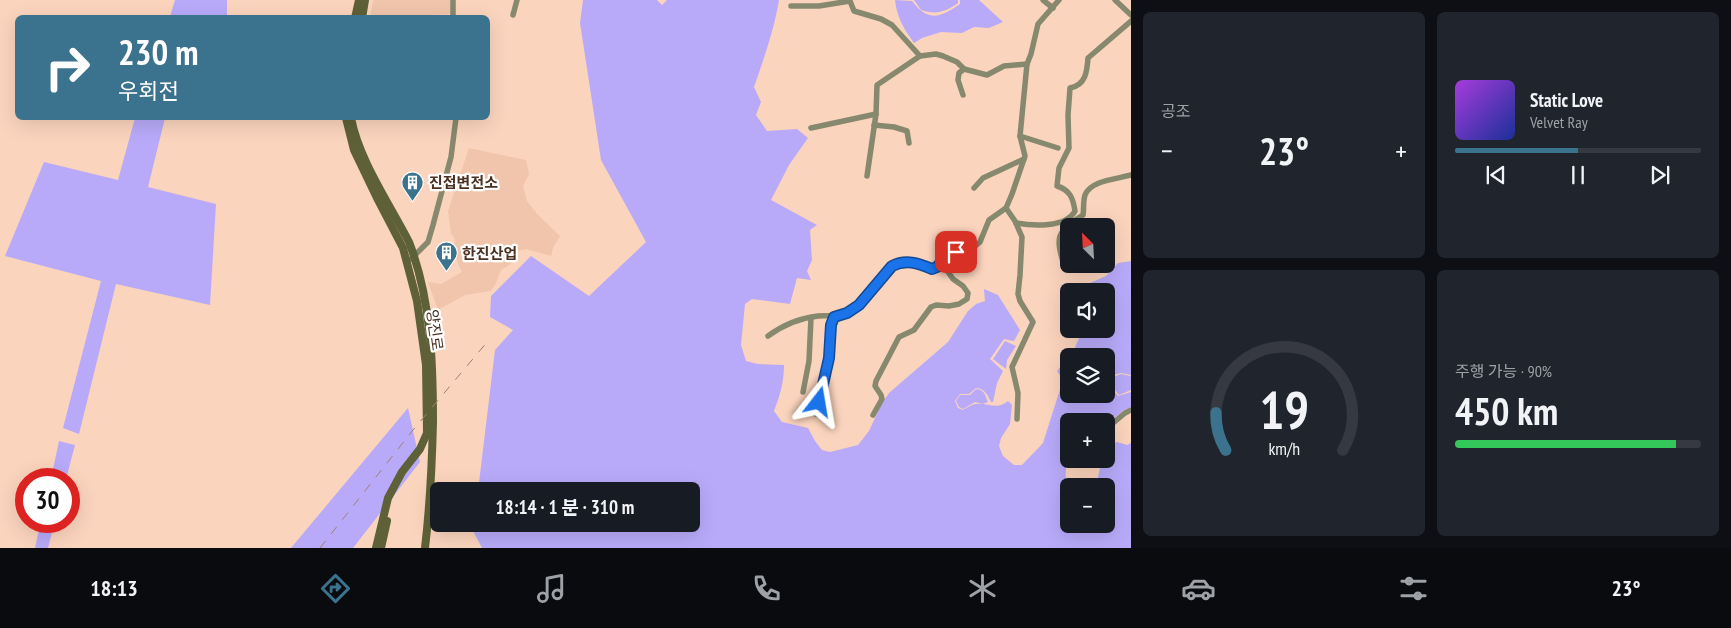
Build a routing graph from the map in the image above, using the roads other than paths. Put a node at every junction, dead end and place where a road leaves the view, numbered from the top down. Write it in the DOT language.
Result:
graph roads {
  1 [pos="358,0"];
  2 [pos="365,0"];
  3 [pos="453,0"];
  4 [pos="517,0"];
  5 [pos="1043,0"];
  6 [pos="1059,0"];
  7 [pos="1115,0"];
  8 [pos="791,6"];
  9 [pos="1053,8"];
  10 [pos="356,15"];
  11 [pos="362,15"];
  12 [pos="453,15"];
  13 [pos="513,15"];
  14 [pos="1131,16"];
  15 [pos="1131,21"];
  16 [pos="920,56"];
  17 [pos="1027,64"];
  18 [pos="964,68"];
  19 [pos="963,95"];
  20 [pos="876,114"];
  21 [pos="346,120"];
  22 [pos="351,120"];
  23 [pos="456,120"];
  24 [pos="874,125"];
  25 [pos="811,128"];
  26 [pos="1020,136"];
  27 [pos="909,143"];
  28 [pos="1058,148"];
  29 [pos="1024,159"];
  30 [pos="1131,175"];
  31 [pos="867,176"];
  32 [pos="974,188"];
  33 [pos="1006,208"];
  34 [pos="1078,218"];
  35 [pos="1016,223"];
  36 [pos="1060,238"];
  37 [pos="1060,251"];
  38 [pos="415,257"];
  39 [pos="407,262"];
  40 [pos="941,262"];
  41 [pos="834,317"];
  42 [pos="811,318"];
  43 [pos="768,336"];
  44 [pos="803,392"];
  45 [pos="1131,410"];
  46 [pos="816,414"];
  47 [pos="872,415"];
  48 [pos="1017,419"];
  49 [pos="1115,421"];
  50 [pos="432,437"];
  51 [pos="376,548"];
  52 [pos="381,548"];
  53 [pos="425,548"];
  1 -- 10 [label="main road"];
  2 -- 11 [label="main road"];
  3 -- 12 [label="street"];
  4 -- 13 [label="street"];
  5 -- 9 [label="street"];
  6 -- 9 [label="street"];
  7 -- 14 [label="street"];
  8 -- 16 [label="street"];
  9 -- 17 [label="street"];
  15 -- 35 [label="street"];
  16 -- 18 [label="street"];
  16 -- 20 [label="street"];
  17 -- 18 [label="street"];
  17 -- 26 [label="street"];
  18 -- 19 [label="street"];
  20 -- 24 [label="street"];
  20 -- 25 [label="street"];
  21 -- 39 [label="main road, 양진로"];
  22 -- 38 [label="main road, 양진로"];
  23 -- 38 [label="street"];
  24 -- 27 [label="street"];
  24 -- 31 [label="street"];
  26 -- 28 [label="street"];
  26 -- 29 [label="street"];
  29 -- 32 [label="street"];
  29 -- 33 [label="street"];
  30 -- 34 [label="street"];
  33 -- 35 [label="street"];
  33 -- 40 [label="street"];
  35 -- 48 [label="street"];
  36 -- 37 [label="street"];
  38 -- 39 [label="street"];
  38 -- 50 [label="main road, 양진로"];
  39 -- 51 [label="main road, 양진로"];
  40 -- 41 [label="street"];
  40 -- 47 [label="street"];
  41 -- 42 [label="street"];
  41 -- 46 [label="street"];
  42 -- 43 [label="street"];
  42 -- 44 [label="street"];
  45 -- 49 [label="street"];
  50 -- 52 [label="main road"];
  50 -- 53 [label="main road, 양진로"];
}
